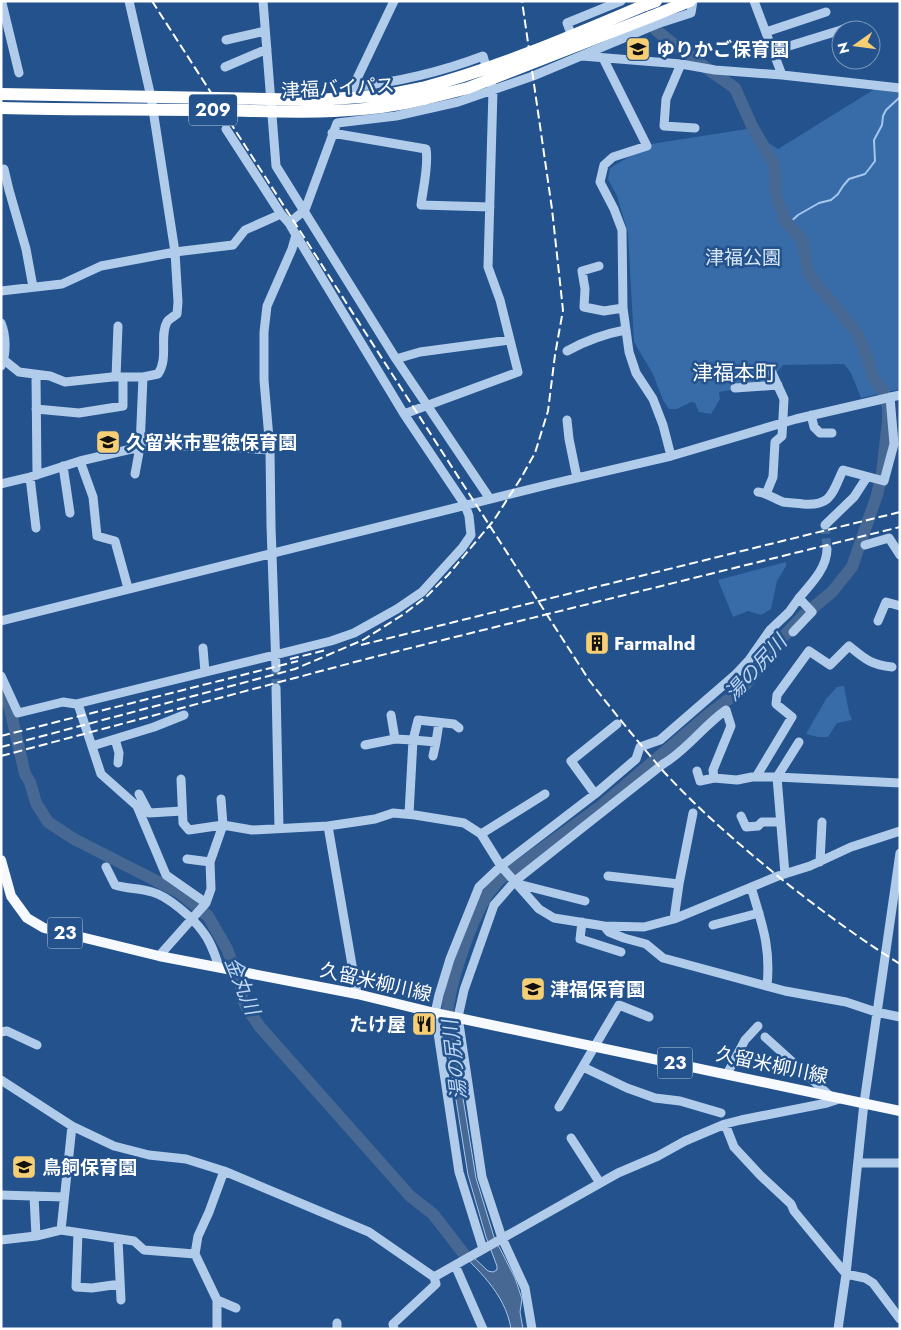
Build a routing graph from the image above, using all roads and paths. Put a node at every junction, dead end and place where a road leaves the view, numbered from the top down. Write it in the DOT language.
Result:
graph roads {
  1 [pos="129,1"];
  2 [pos="263,1"];
  3 [pos="394,1"];
  4 [pos="621,1"];
  5 [pos="692,1"];
  6 [pos="754,1"];
  7 [pos="4,3"];
  8 [pos="650,8"];
  9 [pos="826,12"];
  10 [pos="265,31"];
  11 [pos="766,32"];
  12 [pos="831,33"];
  13 [pos="226,40"];
  14 [pos="267,49"];
  15 [pos="773,51"];
  16 [pos="581,56"];
  17 [pos="603,58"];
  18 [pos="681,64"];
  19 [pos="225,67"];
  20 [pos="19,73"];
  21 [pos="782,75"];
  22 [pos="900,88"];
  23 [pos="493,90"];
  24 [pos="1,94"];
  25 [pos="152,103"];
  26 [pos="272,105"];
  27 [pos="1,108"];
  28 [pos="695,128"];
  29 [pos="226,129"];
  30 [pos="332,132"];
  31 [pos="4,169"];
  32 [pos="490,208"];
  33 [pos="305,210"];
  34 [pos="281,214"];
  35 [pos="289,223"];
  36 [pos="296,235"];
  37 [pos="175,252"];
  38 [pos="599,266"];
  39 [pos="33,287"];
  40 [pos="1,291"];
  41 [pos="623,308"];
  42 [pos="1,323"];
  43 [pos="118,326"];
  44 [pos="625,330"];
  45 [pos="510,340"];
  46 [pos="567,352"];
  47 [pos="396,359"];
  48 [pos="3,363"];
  49 [pos="772,372"];
  50 [pos="36,375"];
  51 [pos="120,377"];
  52 [pos="142,377"];
  53 [pos="778,384"];
  54 [pos="735,388"];
  55 [pos="900,395"];
  56 [pos="890,397"];
  57 [pos="428,405"];
  58 [pos="36,409"];
  59 [pos="404,414"];
  60 [pos="811,415"];
  61 [pos="568,420"];
  62 [pos="782,423"];
  63 [pos="832,433"];
  64 [pos="140,447"];
  65 [pos="270,450"];
  66 [pos="671,456"];
  67 [pos="80,460"];
  68 [pos="63,466"];
  69 [pos="135,474"];
  70 [pos="34,476"];
  71 [pos="867,477"];
  72 [pos="577,478"];
  73 [pos="1,484"];
  74 [pos="490,499"];
  75 [pos="464,505"];
  76 [pos="70,513"];
  77 [pos="825,525"];
  78 [pos="36,528"];
  79 [pos="865,545"];
  80 [pos="827,549"];
  81 [pos="272,553"];
  82 [pos="900,555"];
  83 [pos="128,588"];
  84 [pos="799,598"];
  85 [pos="900,606"];
  86 [pos="1,621"];
  87 [pos="878,621"];
  88 [pos="793,632"];
  89 [pos="203,648"];
  90 [pos="277,654"];
  91 [pos="892,667"];
  92 [pos="276,668"];
  93 [pos="205,672"];
  94 [pos="1,676"];
  95 [pos="276,688"];
  96 [pos="78,704"];
  97 [pos="184,715"];
  98 [pos="390,715"];
  99 [pos="439,723"];
  100 [pos="617,724"];
  101 [pos="459,728"];
  102 [pos="115,739"];
  103 [pos="395,739"];
  104 [pos="413,740"];
  105 [pos="436,742"];
  106 [pos="800,742"];
  107 [pos="365,745"];
  108 [pos="92,746"];
  109 [pos="433,756"];
  110 [pos="118,763"];
  111 [pos="697,771"];
  112 [pos="756,777"];
  113 [pos="714,778"];
  114 [pos="777,778"];
  115 [pos="181,779"];
  116 [pos="900,783"];
  117 [pos="139,794"];
  118 [pos="545,794"];
  119 [pos="595,794"];
  120 [pos="221,799"];
  121 [pos="182,811"];
  122 [pos="693,813"];
  123 [pos="409,814"];
  124 [pos="741,816"];
  125 [pos="780,822"];
  126 [pos="822,822"];
  127 [pos="223,825"];
  128 [pos="328,826"];
  129 [pos="279,828"];
  130 [pos="900,831"];
  131 [pos="481,834"];
  132 [pos="900,853"];
  133 [pos="187,859"];
  134 [pos="1,860"];
  135 [pos="210,862"];
  136 [pos="820,862"];
  137 [pos="501,866"];
  138 [pos="106,867"];
  139 [pos="785,874"];
  140 [pos="608,876"];
  141 [pos="516,882"];
  142 [pos="679,884"];
  143 [pos="751,887"];
  144 [pos="6,896"];
  145 [pos="586,901"];
  146 [pos="206,902"];
  147 [pos="759,913"];
  148 [pos="192,919"];
  149 [pos="674,919"];
  150 [pos="582,922"];
  151 [pos="604,926"];
  152 [pos="713,926"];
  153 [pos="621,952"];
  154 [pos="159,956"];
  155 [pos="218,967"];
  156 [pos="767,986"];
  157 [pos="357,994"];
  158 [pos="876,1012"];
  159 [pos="436,1013"];
  160 [pos="454,1016"];
  161 [pos="649,1017"];
  162 [pos="900,1017"];
  163 [pos="758,1026"];
  164 [pos="1,1032"];
  165 [pos="765,1037"];
  166 [pos="38,1045"];
  167 [pos="593,1046"];
  168 [pos="584,1067"];
  169 [pos="726,1074"];
  170 [pos="1,1080"];
  171 [pos="829,1095"];
  172 [pos="842,1098"];
  173 [pos="864,1103"];
  174 [pos="559,1107"];
  175 [pos="900,1111"];
  176 [pos="722,1113"];
  177 [pos="725,1124"];
  178 [pos="72,1126"];
  179 [pos="571,1138"];
  180 [pos="858,1163"];
  181 [pos="900,1163"];
  182 [pos="224,1171"];
  183 [pos="600,1183"];
  184 [pos="1,1195"];
  185 [pos="34,1196"];
  186 [pos="64,1197"];
  187 [pos="61,1230"];
  188 [pos="78,1233"];
  189 [pos="36,1236"];
  190 [pos="118,1239"];
  191 [pos="1,1240"];
  192 [pos="500,1240"];
  193 [pos="482,1250"];
  194 [pos="195,1254"];
  195 [pos="459,1263"];
  196 [pos="846,1274"];
  197 [pos="434,1277"];
  198 [pos="120,1284"];
  199 [pos="121,1300"];
  200 [pos="217,1300"];
  201 [pos="236,1308"];
  202 [pos="900,1318"];
  203 [pos="218,1329"];
  204 [pos="394,1329"];
  205 [pos="483,1329"];
  206 [pos="532,1329"];
  207 [pos="838,1329"];
  1 -- 25 [label="street"];
  2 -- 10 [label="street"];
  3 -- 23 [label="street"];
  4 -- 16 [label="street"];
  5 -- 8 [label="highway, 津福バイパス / 209"];
  5 -- 16 [label="street"];
  6 -- 11 [label="street"];
  7 -- 20 [label="street"];
  8 -- 26 [label="highway, 津福バイパス / 209, bridge"];
  9 -- 11 [label="street"];
  10 -- 13 [label="street"];
  10 -- 14 [label="street"];
  11 -- 15 [label="street"];
  12 -- 15 [label="street"];
  14 -- 19 [label="street"];
  14 -- 26 [label="street"];
  15 -- 21 [label="street"];
  16 -- 17 [label="street"];
  16 -- 23 [label="street"];
  17 -- 18 [label="street"];
  17 -- 41 [label="street"];
  18 -- 21 [label="street"];
  18 -- 28 [label="street"];
  21 -- 22 [label="street"];
  23 -- 30 [label="street"];
  23 -- 32 [label="street"];
  24 -- 25 [label="highway, 津福バイパス / 209"];
  25 -- 26 [label="highway, 津福バイパス / 209"];
  25 -- 27 [label="highway, 津福バイパス / 209"];
  25 -- 37 [label="street"];
  26 -- 33 [label="street"];
  29 -- 34 [label="street"];
  30 -- 32 [label="street"];
  30 -- 33 [label="street"];
  31 -- 39 [label="street"];
  32 -- 45 [label="street"];
  33 -- 35 [label="street"];
  33 -- 47 [label="street"];
  34 -- 35 [label="street"];
  34 -- 37 [label="street"];
  35 -- 36 [label="street"];
  36 -- 59 [label="street"];
  36 -- 65 [label="street"];
  37 -- 39 [label="street"];
  37 -- 52 [label="street"];
  38 -- 41 [label="street"];
  39 -- 40 [label="street"];
  41 -- 44 [label="street"];
  42 -- 48 [label="street"];
  43 -- 51 [label="street"];
  44 -- 46 [label="street"];
  44 -- 66 [label="street"];
  45 -- 47 [label="street"];
  45 -- 57 [label="street"];
  47 -- 57 [label="street"];
  48 -- 50 [label="street"];
  49 -- 53 [label="street"];
  50 -- 51 [label="street"];
  50 -- 58 [label="street"];
  51 -- 52 [label="street"];
  51 -- 58 [label="street"];
  52 -- 64 [label="street"];
  53 -- 54 [label="street"];
  53 -- 62 [label="street"];
  55 -- 56 [label="street"];
  56 -- 60 [label="street"];
  56 -- 71 [label="street"];
  57 -- 59 [label="street"];
  57 -- 74 [label="street"];
  58 -- 70 [label="street"];
  59 -- 75 [label="street"];
  60 -- 62 [label="street"];
  60 -- 63 [label="street"];
  61 -- 72 [label="street"];
  62 -- 66 [label="street"];
  62 -- 71 [label="street"];
  64 -- 65 [label="street"];
  64 -- 67 [label="street"];
  64 -- 69 [label="street"];
  65 -- 81 [label="street"];
  66 -- 72 [label="street"];
  67 -- 68 [label="street"];
  67 -- 83 [label="street"];
  68 -- 70 [label="street"];
  68 -- 76 [label="street"];
  70 -- 73 [label="street"];
  70 -- 78 [label="street"];
  71 -- 77 [label="street"];
  72 -- 74 [label="street"];
  74 -- 75 [label="street"];
  75 -- 81 [label="street"];
  75 -- 90 [label="street"];
  79 -- 82 [label="street"];
  80 -- 84 [label="street"];
  81 -- 83 [label="street"];
  81 -- 90 [label="street"];
  83 -- 86 [label="street"];
  84 -- 88 [label="street"];
  84 -- 119 [label="street"];
  85 -- 87 [label="street"];
  89 -- 93 [label="street"];
  90 -- 92 [label="street"];
  90 -- 93 [label="street"];
  91 -- 112 [label="street"];
  93 -- 96 [label="street"];
  94 -- 96 [label="street"];
  95 -- 129 [label="street"];
  96 -- 108 [label="street"];
  97 -- 102 [label="street"];
  98 -- 103 [label="street"];
  99 -- 101 [label="street"];
  99 -- 104 [label="street"];
  99 -- 105 [label="street"];
  100 -- 119 [label="street"];
  102 -- 108 [label="street"];
  102 -- 110 [label="street"];
  103 -- 104 [label="street"];
  103 -- 107 [label="street"];
  104 -- 105 [label="street"];
  104 -- 123 [label="street"];
  105 -- 109 [label="street"];
  106 -- 114 [label="street"];
  108 -- 146 [label="street"];
  111 -- 113 [label="street"];
  112 -- 113 [label="street"];
  112 -- 114 [label="street"];
  113 -- 141 [label="street"];
  114 -- 116 [label="street"];
  114 -- 125 [label="street"];
  115 -- 121 [label="street"];
  117 -- 121 [label="street"];
  118 -- 131 [label="street"];
  119 -- 137 [label="street"];
  120 -- 127 [label="street"];
  121 -- 127 [label="street"];
  122 -- 142 [label="street"];
  123 -- 128 [label="street"];
  123 -- 131 [label="street"];
  124 -- 125 [label="street"];
  125 -- 139 [label="street"];
  126 -- 136 [label="street"];
  127 -- 129 [label="street"];
  127 -- 135 [label="street"];
  128 -- 129 [label="street"];
  128 -- 157 [label="street"];
  130 -- 136 [label="street"];
  131 -- 137 [label="street"];
  132 -- 158 [label="street"];
  133 -- 135 [label="street"];
  134 -- 144 [label="main road, 久留米柳川線 / 23"];
  135 -- 146 [label="street"];
  136 -- 139 [label="street"];
  137 -- 141 [label="street"];
  137 -- 159 [label="street"];
  138 -- 148 [label="street"];
  139 -- 143 [label="street"];
  140 -- 142 [label="street"];
  141 -- 145 [label="street"];
  141 -- 150 [label="street"];
  141 -- 160 [label="street"];
  142 -- 149 [label="street"];
  143 -- 147 [label="street"];
  143 -- 149 [label="street"];
  144 -- 154 [label="main road, 久留米柳川線 / 23"];
  146 -- 148 [label="street"];
  147 -- 152 [label="street"];
  147 -- 156 [label="street"];
  148 -- 154 [label="street"];
  148 -- 155 [label="street"];
  149 -- 151 [label="street"];
  150 -- 151 [label="street"];
  150 -- 153 [label="street"];
  151 -- 156 [label="street"];
  154 -- 155 [label="main road, 久留米柳川線 / 23"];
  155 -- 157 [label="main road, 久留米柳川線 / 23"];
  156 -- 158 [label="street"];
  157 -- 159 [label="main road, 久留米柳川線 / 23"];
  158 -- 162 [label="street"];
  158 -- 173 [label="street"];
  159 -- 160 [label="main road, 久留米柳川線 / 23"];
  159 -- 193 [label="street"];
  160 -- 167 [label="main road, 久留米柳川線 / 23"];
  160 -- 192 [label="street"];
  161 -- 167 [label="street"];
  163 -- 169 [label="street"];
  164 -- 166 [label="street"];
  165 -- 171 [label="street"];
  167 -- 168 [label="street"];
  167 -- 169 [label="main road, 久留米柳川線 / 23"];
  168 -- 174 [label="street"];
  168 -- 176 [label="street"];
  169 -- 171 [label="main road, 久留米柳川線 / 23"];
  170 -- 178 [label="street"];
  171 -- 172 [label="main road, 久留米柳川線 / 23"];
  172 -- 173 [label="main road, 久留米柳川線 / 23"];
  172 -- 177 [label="street"];
  173 -- 175 [label="main road, 久留米柳川線 / 23"];
  173 -- 180 [label="street"];
  177 -- 183 [label="street"];
  177 -- 196 [label="street"];
  178 -- 182 [label="street"];
  178 -- 186 [label="street"];
  179 -- 183 [label="street"];
  180 -- 181 [label="street"];
  180 -- 196 [label="street"];
  182 -- 194 [label="street"];
  182 -- 197 [label="street"];
  183 -- 192 [label="street"];
  184 -- 185 [label="street"];
  185 -- 186 [label="street"];
  185 -- 189 [label="street"];
  186 -- 187 [label="street"];
  187 -- 188 [label="street"];
  187 -- 189 [label="street"];
  188 -- 190 [label="street"];
  188 -- 198 [label="street"];
  189 -- 191 [label="street"];
  190 -- 194 [label="street"];
  190 -- 198 [label="street"];
  192 -- 193 [label="street"];
  192 -- 206 [label="street"];
  193 -- 195 [label="street"];
  194 -- 200 [label="street"];
  195 -- 197 [label="street"];
  195 -- 205 [label="street"];
  196 -- 202 [label="street"];
  196 -- 207 [label="street"];
  197 -- 204 [label="street"];
  198 -- 199 [label="street"];
  200 -- 201 [label="street"];
  200 -- 203 [label="street"];
}
